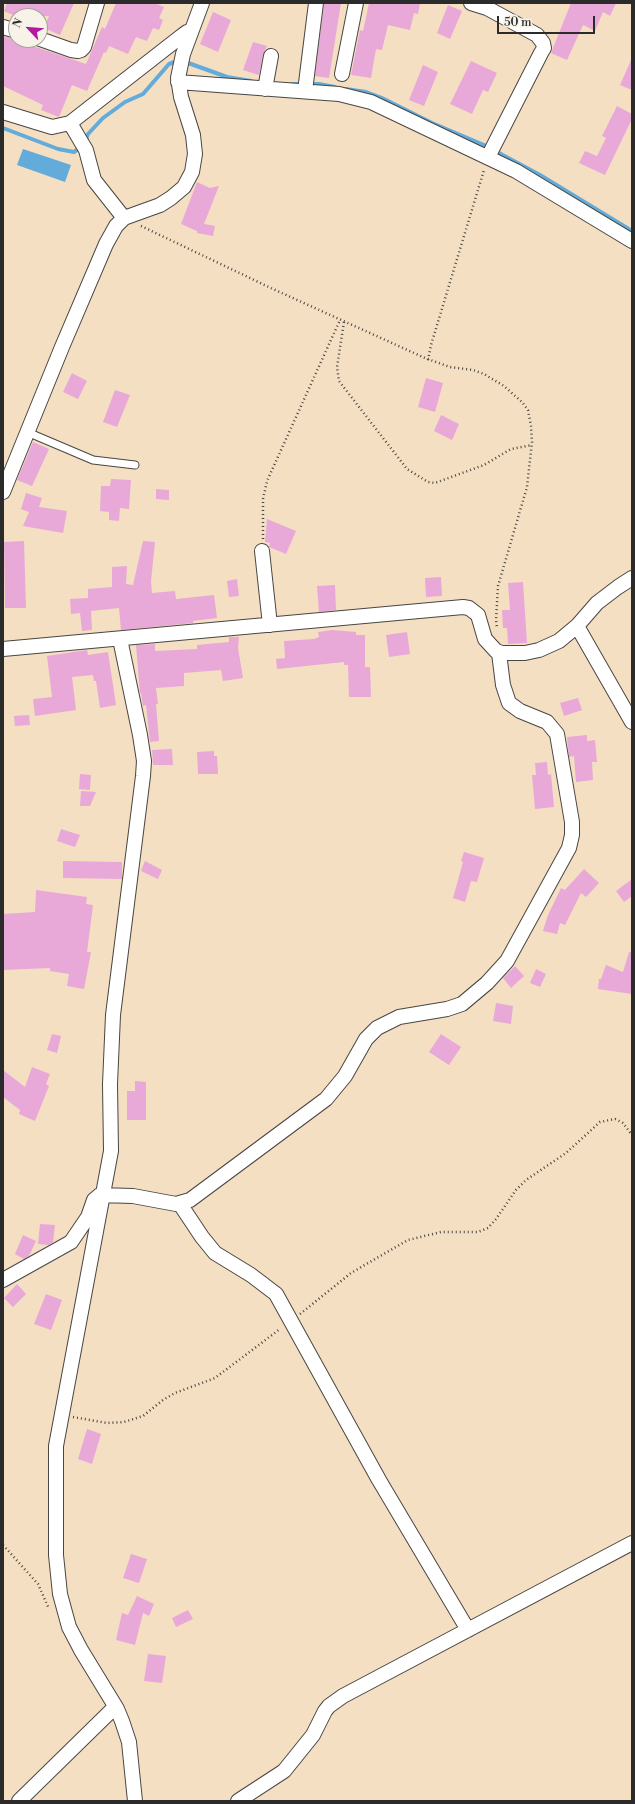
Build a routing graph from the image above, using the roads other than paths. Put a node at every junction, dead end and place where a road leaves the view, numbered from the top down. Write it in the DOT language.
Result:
graph roads {
  1 [pos="97,3"];
  2 [pos="202,3"];
  3 [pos="316,3"];
  4 [pos="356,3"];
  5 [pos="471,3"];
  6 [pos="192,31"];
  7 [pos="48,42"];
  8 [pos="271,56"];
  9 [pos="342,74"];
  10 [pos="179,77"];
  11 [pos="265,90"];
  12 [pos="305,91"];
  13 [pos="3,112"];
  14 [pos="73,128"];
  15 [pos="488,157"];
  16 [pos="124,218"];
  17 [pos="632,241"];
  18 [pos="28,432"];
  19 [pos="135,465"];
  20 [pos="3,492"];
  21 [pos="262,551"];
  22 [pos="632,578"];
  23 [pos="270,625"];
  24 [pos="577,626"];
  25 [pos="120,639"];
  26 [pos="3,649"];
  27 [pos="499,653"];
  28 [pos="632,722"];
  29 [pos="104,1194"];
  30 [pos="181,1203"];
  31 [pos="3,1280"];
  32 [pos="632,1543"];
  33 [pos="468,1630"];
  34 [pos="116,1707"];
  35 [pos="19,1801"];
  36 [pos="136,1801"];
  37 [pos="238,1801"];
  1 -- 7 [label="street"];
  2 -- 6 [label="street"];
  3 -- 12 [label="street"];
  4 -- 9 [label="street"];
  5 -- 15 [label="street"];
  6 -- 10 [label="street"];
  6 -- 14 [label="street"];
  8 -- 11 [label="street"];
  10 -- 11 [label="street"];
  10 -- 16 [label="street"];
  11 -- 12 [label="street"];
  12 -- 15 [label="street"];
  13 -- 14 [label="street"];
  14 -- 16 [label="street"];
  15 -- 17 [label="street"];
  16 -- 18 [label="street"];
  18 -- 19 [label="lane"];
  18 -- 20 [label="street"];
  21 -- 23 [label="street"];
  22 -- 24 [label="street"];
  23 -- 25 [label="street"];
  23 -- 27 [label="street"];
  24 -- 27 [label="street"];
  24 -- 28 [label="street"];
  25 -- 26 [label="street"];
  25 -- 29 [label="street"];
  27 -- 30 [label="street"];
  29 -- 30 [label="street"];
  29 -- 31 [label="street"];
  29 -- 34 [label="street"];
  30 -- 33 [label="street"];
  32 -- 33 [label="street"];
  33 -- 37 [label="street"];
  34 -- 35 [label="street"];
  34 -- 36 [label="street"];
}
